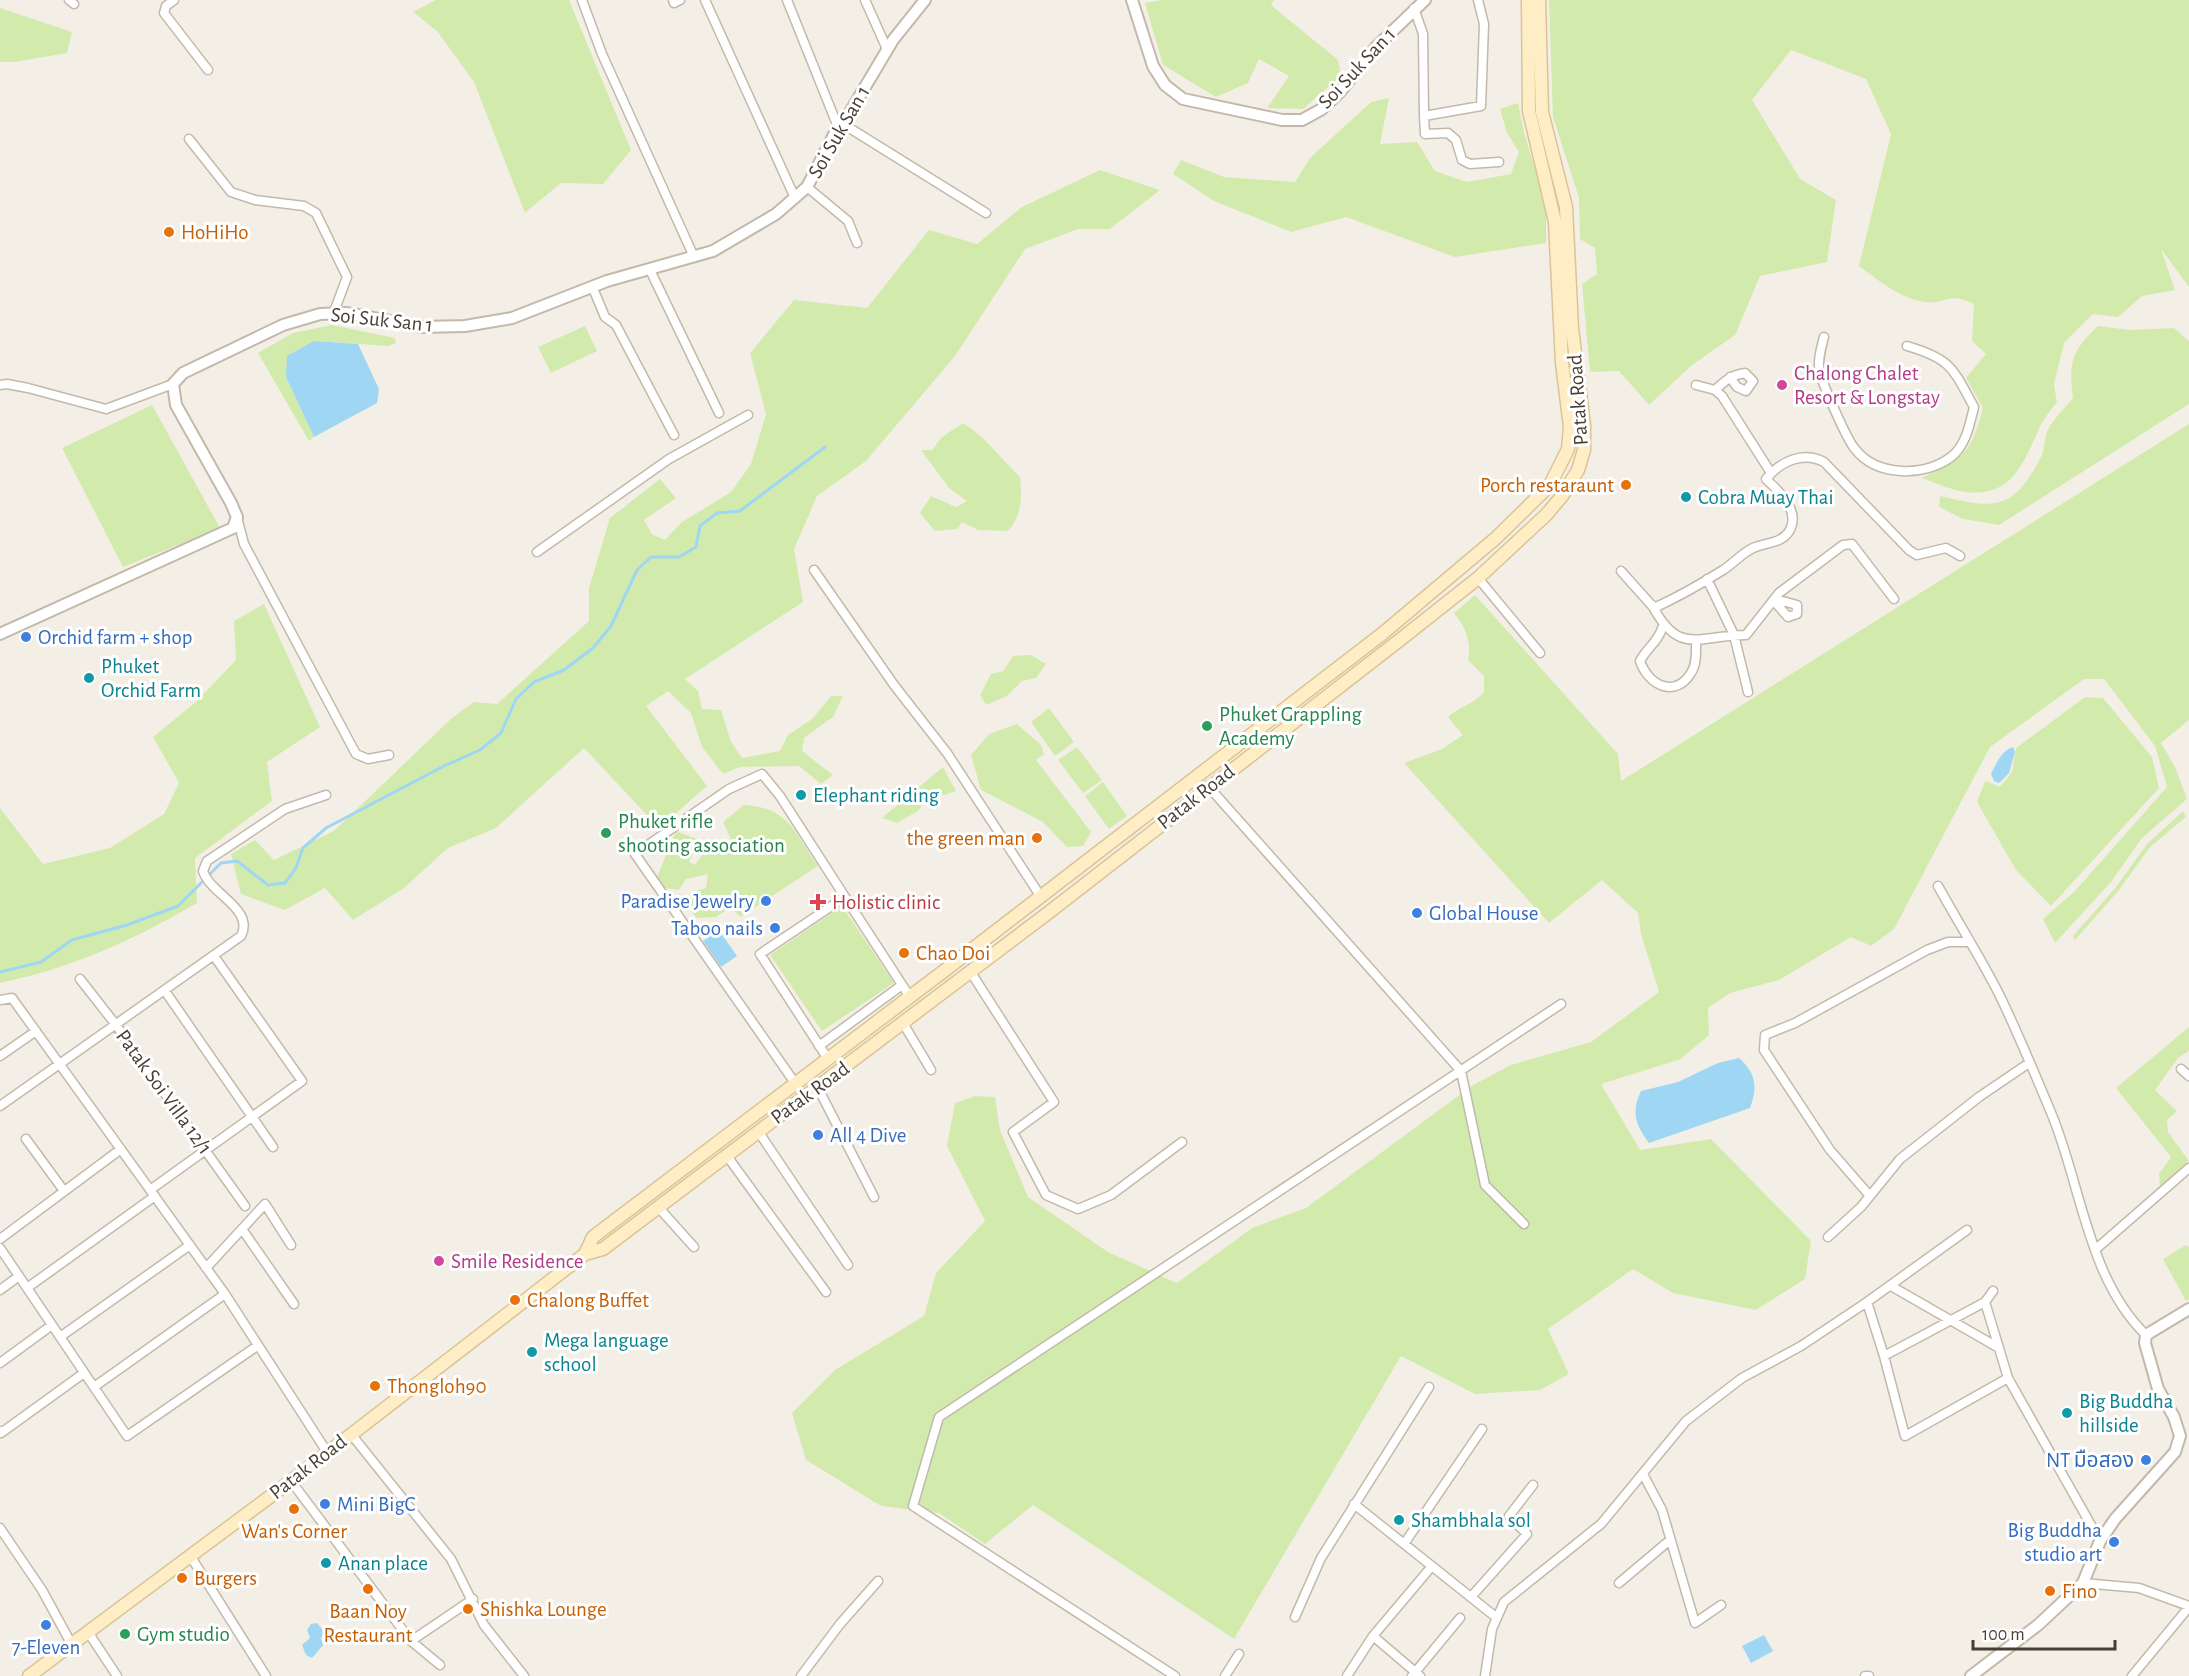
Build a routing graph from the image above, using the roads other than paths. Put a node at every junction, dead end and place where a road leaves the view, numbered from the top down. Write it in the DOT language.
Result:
graph roads {
  1 [pos="174,0"];
  2 [pos="582,0"];
  3 [pos="673,0"];
  4 [pos="680,0"];
  5 [pos="705,0"];
  6 [pos="787,0"];
  7 [pos="865,0"];
  8 [pos="925,0"];
  9 [pos="1132,0"];
  10 [pos="1425,0"];
  11 [pos="1478,0"];
  12 [pos="1528,0"];
  13 [pos="1539,0"];
  14 [pos="1414,9"];
  15 [pos="887,49"];
  16 [pos="208,70"];
  17 [pos="1424,116"];
  18 [pos="840,125"];
  19 [pos="189,139"];
  20 [pos="1499,162"];
  21 [pos="807,187"];
  22 [pos="795,198"];
  23 [pos="986,213"];
  24 [pos="857,243"];
  25 [pos="694,257"];
  26 [pos="650,270"];
  27 [pos="592,286"];
  28 [pos="334,312"];
  29 [pos="1824,337"];
  30 [pos="1908,346"];
  31 [pos="1730,377"];
  32 [pos="173,384"];
  33 [pos="1696,385"];
  34 [pos="0,386"];
  35 [pos="1715,390"];
  36 [pos="719,413"];
  37 [pos="748,415"];
  38 [pos="674,435"];
  39 [pos="1563,464"];
  40 [pos="1578,470"];
  41 [pos="1771,473"];
  42 [pos="237,517"];
  43 [pos="537,552"];
  44 [pos="1960,556"];
  45 [pos="814,570"];
  46 [pos="1621,571"];
  47 [pos="1478,578"];
  48 [pos="1707,579"];
  49 [pos="1894,598"];
  50 [pos="1652,605"];
  51 [pos="1663,626"];
  52 [pos="0,634"];
  53 [pos="1734,635"];
  54 [pos="1696,641"];
  55 [pos="1540,653"];
  56 [pos="1748,692"];
  57 [pos="389,755"];
  58 [pos="1222,757"];
  59 [pos="1232,768"];
  60 [pos="1208,786"];
  61 [pos="326,795"];
  62 [pos="1938,886"];
  63 [pos="845,897"];
  64 [pos="1041,897"];
  65 [pos="1969,942"];
  66 [pos="214,956"];
  67 [pos="970,972"];
  68 [pos="80,979"];
  69 [pos="902,985"];
  70 [pos="165,990"];
  71 [pos="910,997"];
  72 [pos="0,1000"];
  73 [pos="1562,1004"];
  74 [pos="903,1023"];
  75 [pos="116,1025"];
  76 [pos="36,1031"];
  77 [pos="819,1046"];
  78 [pos="0,1056"];
  79 [pos="828,1059"];
  80 [pos="2030,1063"];
  81 [pos="60,1065"];
  82 [pos="2181,1069"];
  83 [pos="931,1071"];
  84 [pos="1461,1071"];
  85 [pos="2189,1076"];
  86 [pos="795,1083"];
  87 [pos="818,1088"];
  88 [pos="0,1106"];
  89 [pos="252,1117"];
  90 [pos="758,1131"];
  91 [pos="26,1138"];
  92 [pos="1182,1142"];
  93 [pos="273,1147"];
  94 [pos="121,1149"];
  95 [pos="206,1150"];
  96 [pos="727,1156"];
  97 [pos="2189,1168"];
  98 [pos="64,1191"];
  99 [pos="152,1193"];
  100 [pos="1870,1196"];
  101 [pos="874,1197"];
  102 [pos="245,1206"];
  103 [pos="659,1208"];
  104 [pos="1524,1224"];
  105 [pos="242,1229"];
  106 [pos="1967,1230"];
  107 [pos="1827,1237"];
  108 [pos="0,1239"];
  109 [pos="190,1245"];
  110 [pos="291,1245"];
  111 [pos="694,1247"];
  112 [pos="0,1248"];
  113 [pos="2096,1249"];
  114 [pos="585,1254"];
  115 [pos="848,1265"];
  116 [pos="206,1268"];
  117 [pos="19,1276"];
  118 [pos="1891,1286"];
  119 [pos="27,1288"];
  120 [pos="0,1290"];
  121 [pos="1993,1291"];
  122 [pos="826,1292"];
  123 [pos="225,1294"];
  124 [pos="1867,1302"];
  125 [pos="1985,1302"];
  126 [pos="294,1304"];
  127 [pos="2189,1309"];
  128 [pos="1952,1319"];
  129 [pos="52,1325"];
  130 [pos="2146,1335"];
  131 [pos="60,1337"];
  132 [pos="257,1346"];
  133 [pos="1999,1348"];
  134 [pos="1884,1356"];
  135 [pos="0,1363"];
  136 [pos="84,1373"];
  137 [pos="2007,1378"];
  138 [pos="94,1387"];
  139 [pos="1429,1387"];
  140 [pos="1482,1429"];
  141 [pos="0,1431"];
  142 [pos="351,1434"];
  143 [pos="327,1452"];
  144 [pos="1642,1474"];
  145 [pos="291,1481"];
  146 [pos="1533,1485"];
  147 [pos="1354,1504"];
  148 [pos="0,1528"];
  149 [pos="1670,1540"];
  150 [pos="2100,1541"];
  151 [pos="1404,1544"];
  152 [pos="191,1557"];
  153 [pos="1432,1566"];
  154 [pos="878,1581"];
  155 [pos="1619,1583"];
  156 [pos="2083,1583"];
  157 [pos="1471,1597"];
  158 [pos="473,1599"];
  159 [pos="1721,1605"];
  160 [pos="2189,1606"];
  161 [pos="1295,1617"];
  162 [pos="1460,1618"];
  163 [pos="1497,1618"];
  164 [pos="88,1632"];
  165 [pos="1373,1636"];
  166 [pos="411,1641"];
  167 [pos="72,1645"];
  168 [pos="1239,1654"];
  169 [pos="440,1665"];
  170 [pos="1416,1675"];
  171 [pos="29,1676"];
  172 [pos="117,1676"];
  173 [pos="266,1676"];
  174 [pos="524,1676"];
  175 [pos="801,1676"];
  176 [pos="1175,1676"];
  177 [pos="1225,1676"];
  178 [pos="1347,1676"];
  179 [pos="1485,1676"];
  180 [pos="1971,1676"];
  181 [pos="2132,1676"];
  1 -- 16 [label="street"];
  2 -- 25 [label="street"];
  3 -- 4 [label="street"];
  5 -- 22 [label="street"];
  6 -- 18 [label="street"];
  7 -- 15 [label="street"];
  8 -- 15 [label="street, Soi Suk San 1"];
  9 -- 14 [label="street, Soi Suk San 1"];
  10 -- 14 [label="street, Soi Suk San 1"];
  11 -- 17 [label="street"];
  12 -- 39 [label="main road, Patak Road"];
  13 -- 40 [label="main road, Patak Road"];
  14 -- 17 [label="street"];
  15 -- 18 [label="street, Soi Suk San 1"];
  17 -- 20 [label="street"];
  18 -- 21 [label="street, Soi Suk San 1"];
  18 -- 23 [label="street"];
  19 -- 28 [label="street"];
  21 -- 22 [label="street, Soi Suk San 1"];
  21 -- 24 [label="street"];
  22 -- 25 [label="street, Soi Suk San 1"];
  25 -- 26 [label="street, Soi Suk San 1"];
  26 -- 27 [label="street, Soi Suk San 1"];
  26 -- 36 [label="street"];
  27 -- 28 [label="street, Soi Suk San 1"];
  27 -- 38 [label="street"];
  28 -- 32 [label="street, Soi Suk San 1"];
  29 -- 30 [label="street"];
  31 -- 35 [label="street"];
  32 -- 34 [label="street"];
  32 -- 42 [label="street"];
  33 -- 35 [label="street"];
  35 -- 41 [label="street"];
  37 -- 43 [label="street"];
  39 -- 40 [label="main road"];
  39 -- 58 [label="main road, Patak Road"];
  40 -- 47 [label="main road, Patak Road"];
  41 -- 44 [label="street"];
  41 -- 48 [label="street"];
  42 -- 52 [label="street"];
  42 -- 57 [label="street"];
  45 -- 64 [label="street"];
  46 -- 50 [label="street"];
  47 -- 55 [label="street"];
  47 -- 59 [label="main road, Patak Road"];
  48 -- 50 [label="street"];
  48 -- 53 [label="street"];
  49 -- 53 [label="street"];
  50 -- 51 [label="street"];
  51 -- 54 [label="street"];
  51 -- 54 [label="street"];
  53 -- 54 [label="street"];
  53 -- 56 [label="street"];
  58 -- 59 [label="main road"];
  58 -- 64 [label="main road, Patak Road"];
  59 -- 60 [label="main road, Patak Road"];
  60 -- 67 [label="main road, Patak Road"];
  60 -- 84 [label="street"];
  61 -- 66 [label="street"];
  62 -- 65 [label="street"];
  63 -- 69 [label="street"];
  63 -- 77 [label="street"];
  63 -- 86 [label="street"];
  64 -- 71 [label="main road, Patak Road"];
  65 -- 80 [label="street"];
  65 -- 100 [label="street"];
  66 -- 70 [label="street"];
  66 -- 89 [label="street"];
  67 -- 74 [label="main road, Patak Road"];
  67 -- 92 [label="street"];
  68 -- 75 [label="street, Patak Soi Villa 12/1"];
  69 -- 71 [label="street"];
  69 -- 77 [label="street"];
  70 -- 75 [label="street"];
  70 -- 89 [label="street"];
  71 -- 79 [label="main road, Patak Road"];
  72 -- 76 [label="street"];
  73 -- 84 [label="street"];
  74 -- 83 [label="street"];
  74 -- 87 [label="main road, Patak Road"];
  75 -- 81 [label="street"];
  75 -- 95 [label="street, Patak Soi Villa 12/1"];
  76 -- 78 [label="street"];
  76 -- 81 [label="street"];
  77 -- 79 [label="street"];
  79 -- 86 [label="main road, Patak Road"];
  80 -- 100 [label="street"];
  80 -- 113 [label="street"];
  81 -- 88 [label="street"];
  81 -- 94 [label="street"];
  82 -- 85 [label="street"];
  84 -- 104 [label="street"];
  84 -- 176 [label="street"];
  86 -- 114 [label="main road, Patak Road"];
  87 -- 90 [label="main road, Patak Road"];
  87 -- 101 [label="street"];
  89 -- 93 [label="street"];
  89 -- 95 [label="street"];
  90 -- 96 [label="main road, Patak Road"];
  90 -- 115 [label="street"];
  91 -- 98 [label="street"];
  94 -- 98 [label="street"];
  94 -- 99 [label="street"];
  95 -- 99 [label="street"];
  95 -- 102 [label="street, Patak Soi Villa 12/1"];
  96 -- 103 [label="main road, Patak Road"];
  96 -- 122 [label="street"];
  97 -- 113 [label="street"];
  98 -- 108 [label="street"];
  99 -- 109 [label="street"];
  99 -- 119 [label="street"];
  100 -- 107 [label="street"];
  103 -- 111 [label="street"];
  103 -- 114 [label="main road, Patak Road"];
  105 -- 110 [label="street"];
  105 -- 116 [label="street"];
  105 -- 126 [label="street"];
  106 -- 118 [label="street"];
  109 -- 116 [label="street"];
  109 -- 131 [label="street"];
  112 -- 117 [label="street"];
  113 -- 130 [label="street"];
  114 -- 142 [label="main road, Patak Road"];
  116 -- 123 [label="street"];
  117 -- 119 [label="street"];
  117 -- 120 [label="street"];
  118 -- 124 [label="street"];
  118 -- 128 [label="street"];
  119 -- 129 [label="street"];
  121 -- 125 [label="street"];
  123 -- 132 [label="street"];
  123 -- 138 [label="street"];
  124 -- 134 [label="street"];
  124 -- 144 [label="street"];
  125 -- 128 [label="street"];
  125 -- 133 [label="street"];
  127 -- 130 [label="street"];
  128 -- 133 [label="street"];
  128 -- 134 [label="street"];
  129 -- 131 [label="street"];
  129 -- 135 [label="street"];
  130 -- 150 [label="street"];
  131 -- 136 [label="street"];
  132 -- 138 [label="street"];
  132 -- 143 [label="street"];
  133 -- 137 [label="street"];
  134 -- 137 [label="street"];
  136 -- 138 [label="street"];
  136 -- 141 [label="street"];
  137 -- 150 [label="street"];
  139 -- 147 [label="street"];
  140 -- 151 [label="street"];
  142 -- 143 [label="main road, Patak Road"];
  142 -- 158 [label="street"];
  143 -- 145 [label="main road, Patak Road"];
  144 -- 149 [label="street"];
  144 -- 163 [label="street"];
  145 -- 152 [label="main road, Patak Road"];
  145 -- 166 [label="street"];
  146 -- 157 [label="street"];
  147 -- 151 [label="street"];
  147 -- 161 [label="street"];
  148 -- 167 [label="street"];
  149 -- 155 [label="street"];
  149 -- 159 [label="street"];
  150 -- 156 [label="street"];
  151 -- 153 [label="street"];
  152 -- 164 [label="main road, Patak Road"];
  152 -- 173 [label="street"];
  153 -- 157 [label="street"];
  153 -- 165 [label="street"];
  154 -- 175 [label="street"];
  156 -- 160 [label="street"];
  156 -- 180 [label="street"];
  157 -- 163 [label="street"];
  158 -- 166 [label="street"];
  158 -- 174 [label="street"];
  160 -- 181 [label="street"];
  162 -- 170 [label="street"];
  163 -- 179 [label="street"];
  164 -- 167 [label="main road, Patak Road"];
  164 -- 172 [label="street"];
  165 -- 170 [label="street"];
  165 -- 178 [label="street"];
  166 -- 169 [label="street"];
  167 -- 171 [label="main road, Patak Road"];
  168 -- 177 [label="street"];
}
